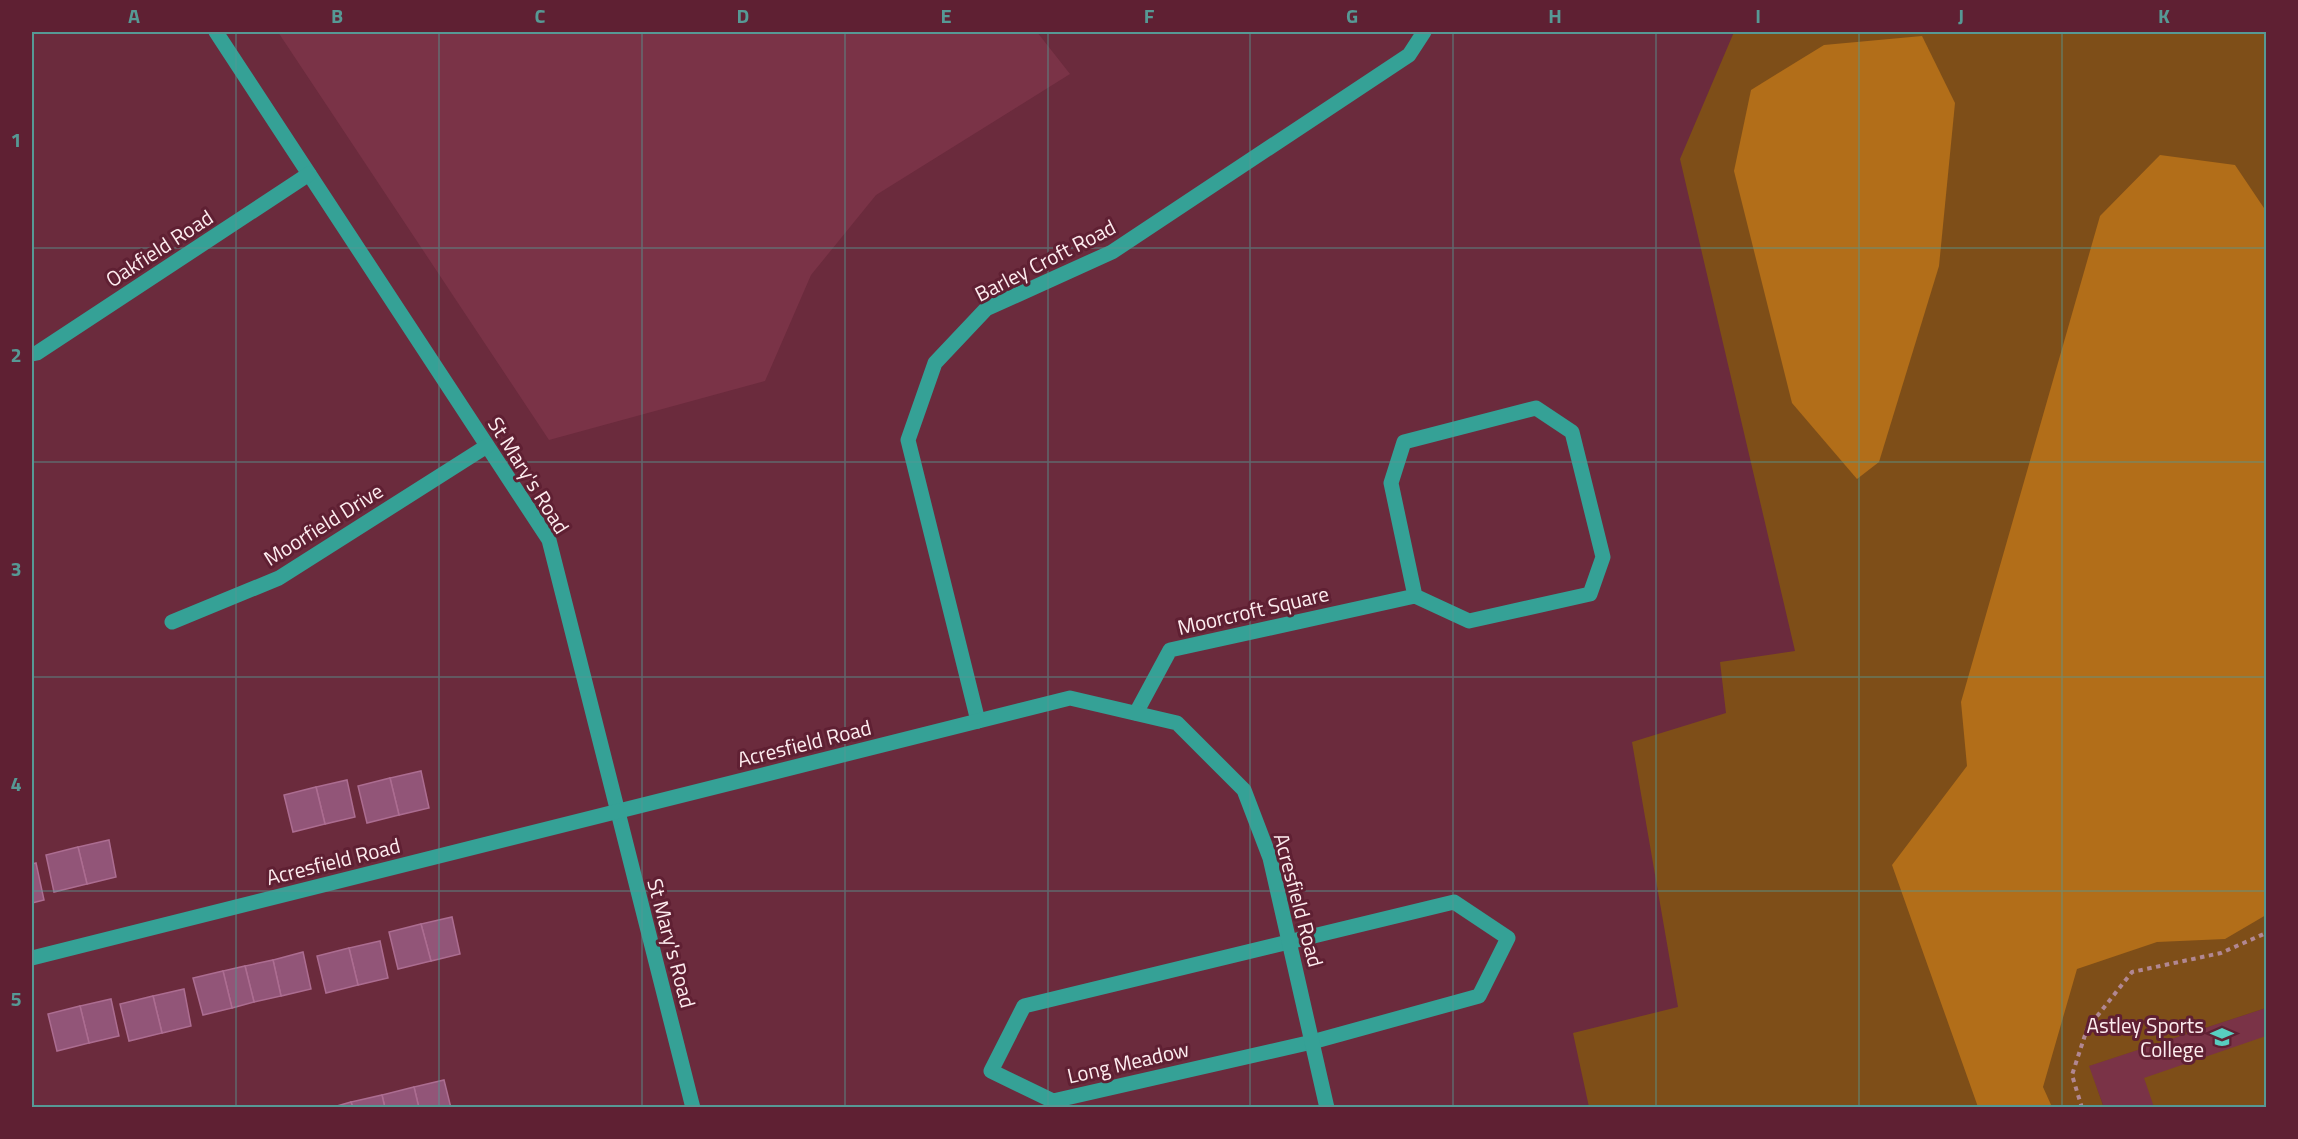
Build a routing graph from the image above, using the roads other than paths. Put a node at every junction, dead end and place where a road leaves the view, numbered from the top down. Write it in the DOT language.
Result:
graph roads {
  1 [pos="216,32"];
  2 [pos="1424,32"];
  3 [pos="309,174"];
  4 [pos="32,354"];
  5 [pos="487,446"];
  6 [pos="1415,596"];
  7 [pos="172,621"];
  8 [pos="1136,713"];
  9 [pos="978,721"];
  10 [pos="616,812"];
  11 [pos="1289,941"];
  12 [pos="32,958"];
  13 [pos="1312,1042"];
  14 [pos="693,1107"];
  15 [pos="1328,1107"];
  1 -- 3 [label="street, St Mary's Road"];
  2 -- 9 [label="street, Barley Croft Road"];
  3 -- 4 [label="street, Oakfield Road"];
  3 -- 5 [label="street, St Mary's Road"];
  5 -- 7 [label="street, Moorfield Drive"];
  5 -- 10 [label="street, St Mary's Road"];
  6 -- 6 [label="street"];
  6 -- 8 [label="street, Moorcroft Square"];
  8 -- 9 [label="street, Acresfield Road"];
  8 -- 11 [label="street, Acresfield Road"];
  9 -- 10 [label="street, Acresfield Road"];
  10 -- 12 [label="street, Acresfield Road"];
  10 -- 14 [label="street, St Mary's Road"];
  11 -- 13 [label="street, Acresfield Road"];
  11 -- 13 [label="street, Long Meadow"];
  11 -- 13 [label="street, Long Meadow"];
  13 -- 15 [label="street, Acresfield Road"];
}
